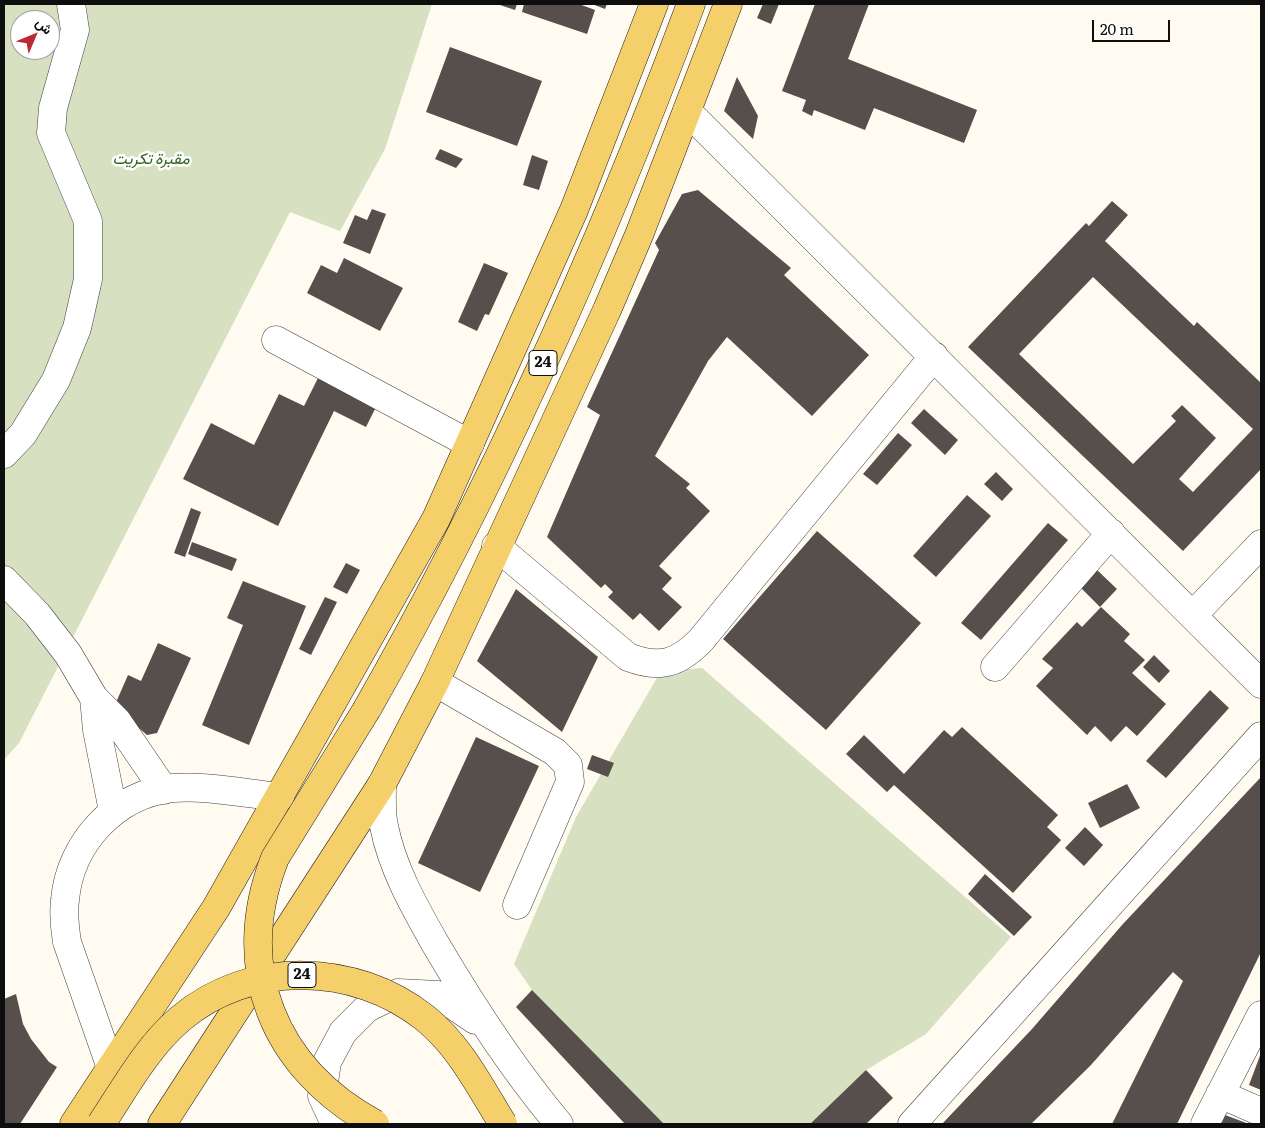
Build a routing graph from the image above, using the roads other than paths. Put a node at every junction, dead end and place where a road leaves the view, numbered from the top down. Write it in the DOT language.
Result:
graph roads {
  1 [pos="71,4"];
  2 [pos="654,4"];
  3 [pos="691,4"];
  4 [pos="728,4"];
  5 [pos="687,111"];
  6 [pos="276,340"];
  7 [pos="934,356"];
  8 [pos="470,444"];
  9 [pos="4,454"];
  10 [pos="1111,532"];
  11 [pos="1261,544"];
  12 [pos="496,546"];
  13 [pos="4,580"];
  14 [pos="1193,615"];
  15 [pos="995,667"];
  16 [pos="435,682"];
  17 [pos="1261,684"];
  18 [pos="94,698"];
  19 [pos="1261,736"];
  20 [pos="382,784"];
  21 [pos="164,790"];
  22 [pos="280,797"];
  23 [pos="113,811"];
  24 [pos="517,905"];
  25 [pos="1261,1015"];
  26 [pos="505,1055"];
  27 [pos="111,1068"];
  28 [pos="1220,1094"];
  29 [pos="1261,1112"];
  30 [pos="74,1124"];
  31 [pos="101,1124"];
  32 [pos="162,1124"];
  33 [pos="335,1124"];
  34 [pos="375,1124"];
  35 [pos="503,1124"];
  36 [pos="559,1124"];
  37 [pos="912,1124"];
  38 [pos="1205,1124"];
  1 -- 9 [label="street"];
  2 -- 8 [label="main road"];
  3 -- 34 [label="main road, 24, bridge"];
  4 -- 5 [label="main road"];
  5 -- 7 [label="street"];
  5 -- 12 [label="main road"];
  6 -- 8 [label="street"];
  7 -- 10 [label="street"];
  7 -- 12 [label="street"];
  8 -- 22 [label="main road"];
  10 -- 14 [label="street"];
  10 -- 15 [label="street"];
  11 -- 14 [label="street"];
  12 -- 16 [label="main road"];
  13 -- 18 [label="street"];
  14 -- 17 [label="street"];
  16 -- 20 [label="main road"];
  16 -- 24 [label="street"];
  18 -- 21 [label="street"];
  18 -- 23 [label="street"];
  19 -- 37 [label="street"];
  20 -- 26 [label="street"];
  20 -- 32 [label="main road"];
  21 -- 22 [label="street"];
  21 -- 23 [label="street"];
  22 -- 27 [label="main road"];
  23 -- 27 [label="street"];
  25 -- 28 [label="street"];
  26 -- 33 [label="street"];
  26 -- 36 [label="street"];
  27 -- 30 [label="main road"];
  28 -- 29 [label="street"];
  28 -- 38 [label="street"];
  31 -- 35 [label="main road, 24, bridge"];
}
